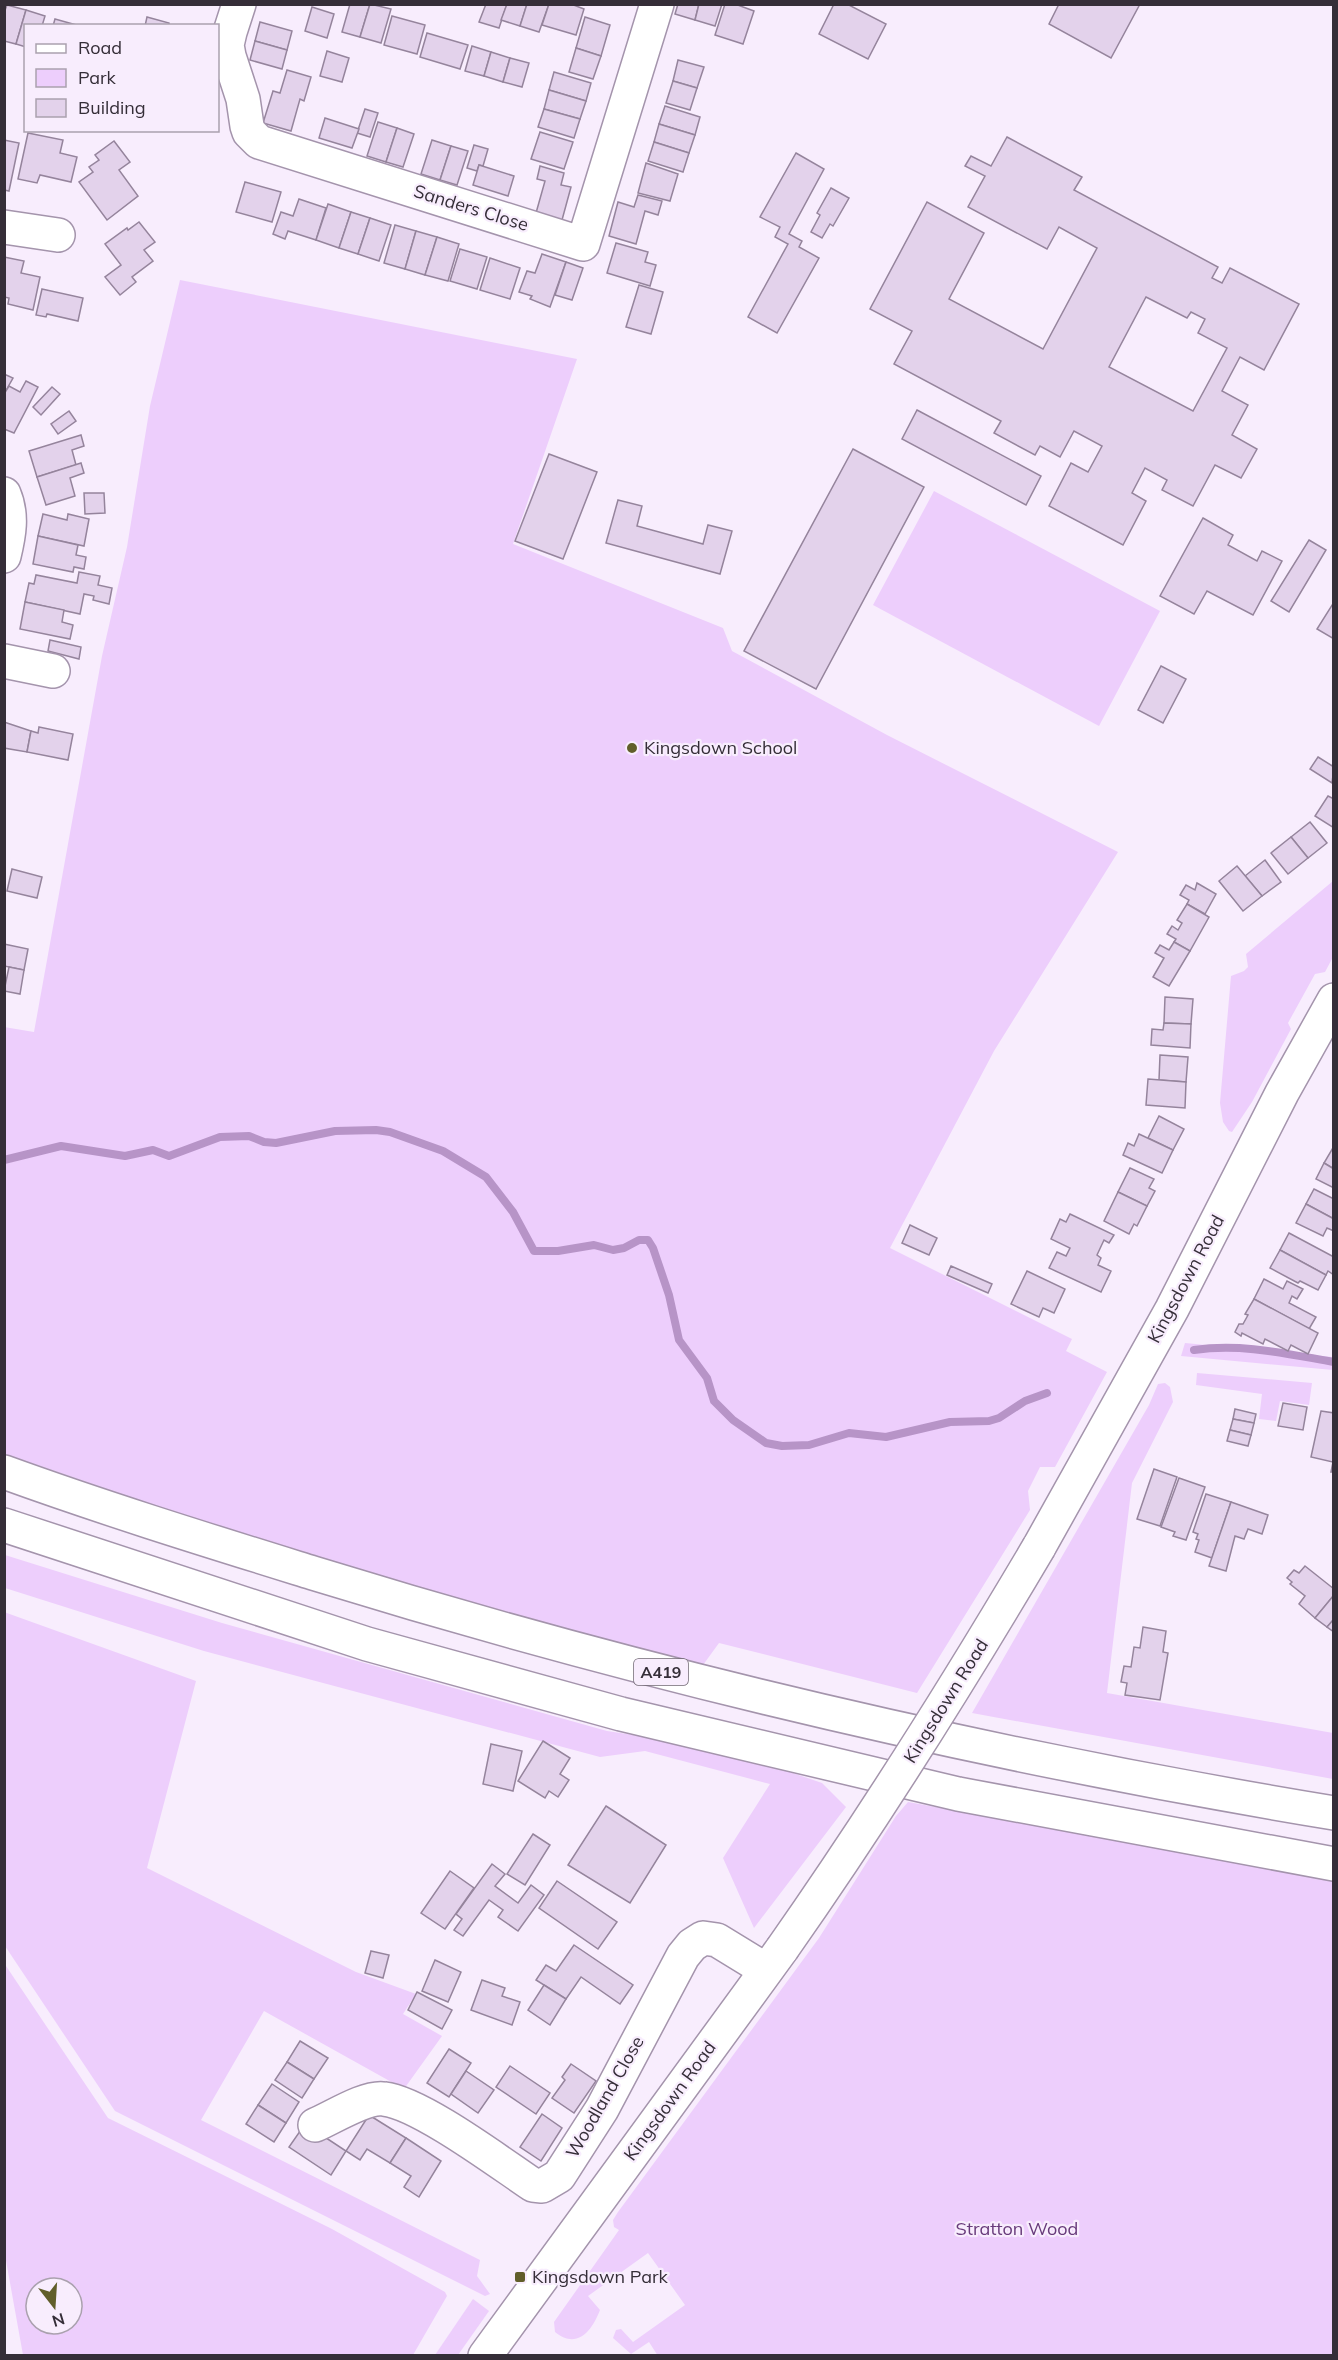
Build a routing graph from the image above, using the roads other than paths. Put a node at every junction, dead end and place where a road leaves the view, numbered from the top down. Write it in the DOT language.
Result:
graph roads {
  1 [pos="239,4"];
  2 [pos="657,4"];
  3 [pos="4,226"];
  4 [pos="58,236"];
  5 [pos="4,494"];
  6 [pos="4,556"];
  7 [pos="4,661"];
  8 [pos="53,671"];
  9 [pos="1334,1000"];
  10 [pos="4,1472"];
  11 [pos="4,1524"];
  12 [pos="1334,1814"];
  13 [pos="1334,1864"];
  14 [pos="774,1959"];
  15 [pos="315,2126"];
  16 [pos="485,2355"];
  1 -- 2 [label="main road, Sanders Close"];
  3 -- 4 [label="main road"];
  5 -- 6 [label="main road"];
  7 -- 8 [label="main road"];
  9 -- 14 [label="main road, Kingsdown Road, bridge"];
  10 -- 12 [label="main road, A419"];
  11 -- 13 [label="main road"];
  14 -- 15 [label="main road, Woodland Close"];
  14 -- 16 [label="main road, Kingsdown Road"];
}
